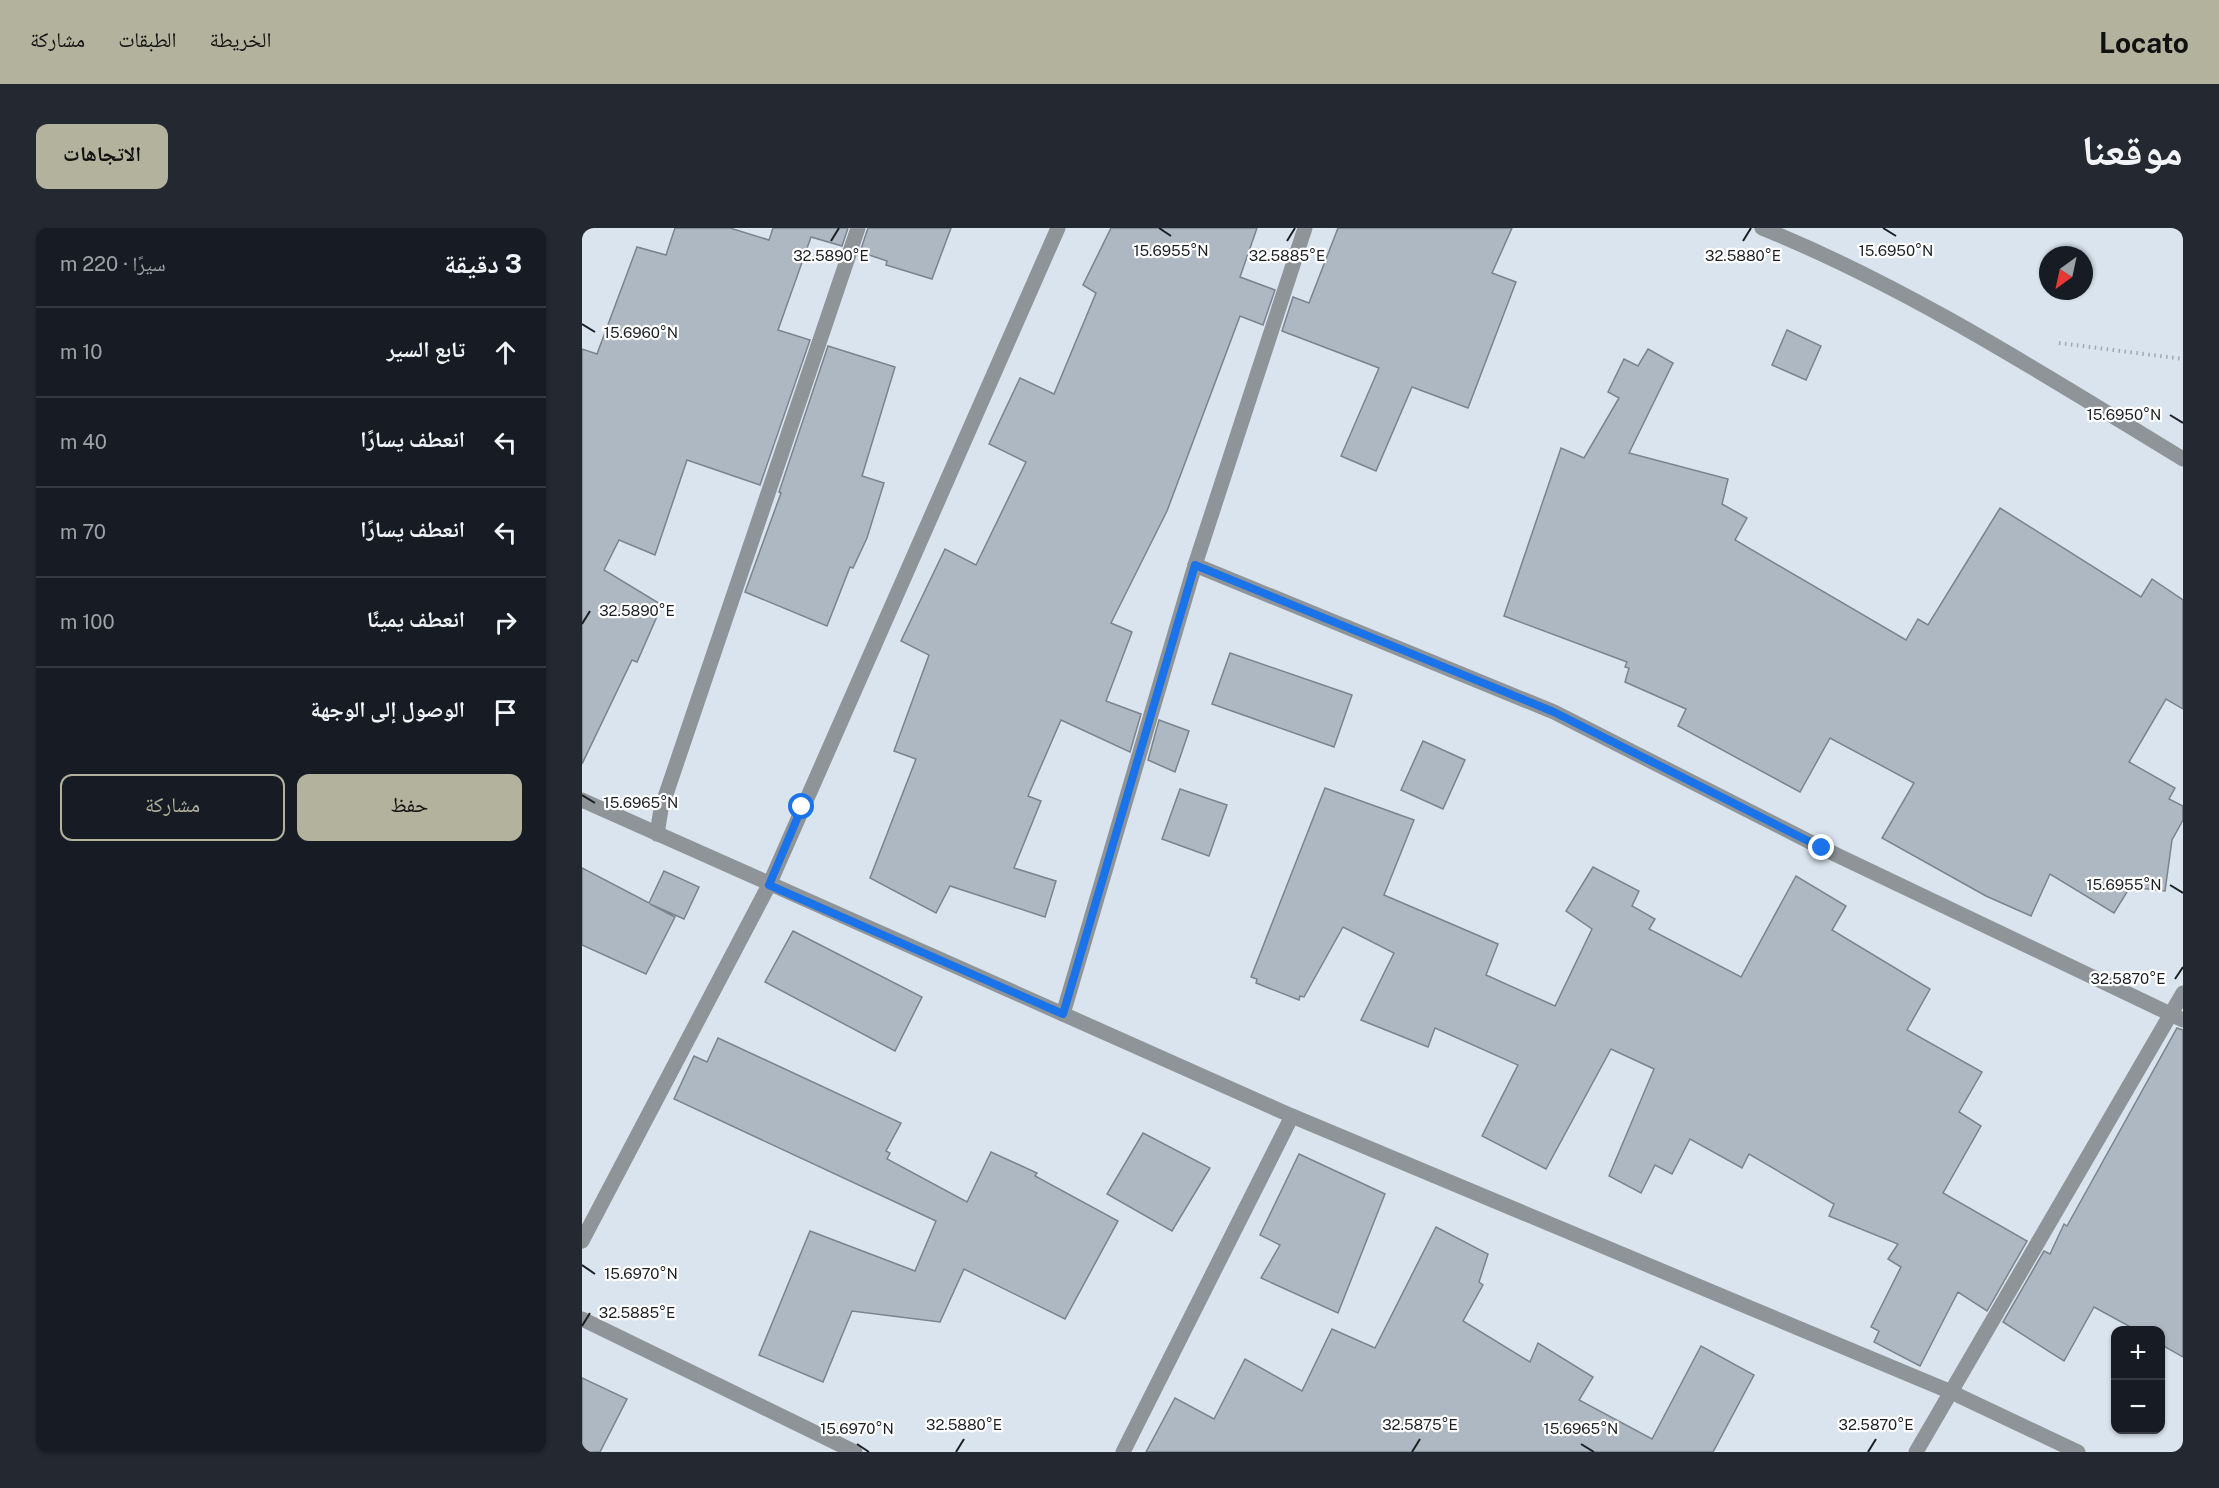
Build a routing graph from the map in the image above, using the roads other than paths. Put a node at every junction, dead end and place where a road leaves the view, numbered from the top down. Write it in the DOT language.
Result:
graph roads {
  1 [pos="858,228"];
  2 [pos="1058,228"];
  3 [pos="1305,228"];
  4 [pos="1762,228"];
  5 [pos="2183,459"];
  6 [pos="1195,565"];
  7 [pos="582,800"];
  8 [pos="657,834"];
  9 [pos="769,885"];
  10 [pos="2183,993"];
  11 [pos="1063,1014"];
  12 [pos="2177,1017"];
  13 [pos="1292,1116"];
  14 [pos="582,1241"];
  15 [pos="582,1319"];
  16 [pos="1951,1392"];
  17 [pos="855,1452"];
  18 [pos="1123,1452"];
  19 [pos="1916,1452"];
  20 [pos="2078,1452"];
  1 -- 8 [label="street"];
  2 -- 9 [label="street"];
  3 -- 6 [label="street"];
  4 -- 5 [label="street"];
  6 -- 11 [label="street"];
  6 -- 12 [label="street"];
  7 -- 8 [label="street"];
  8 -- 9 [label="street"];
  9 -- 11 [label="street"];
  9 -- 14 [label="street"];
  10 -- 12 [label="street"];
  11 -- 13 [label="street"];
  12 -- 16 [label="street"];
  13 -- 16 [label="street"];
  13 -- 18 [label="street"];
  15 -- 17 [label="street"];
  16 -- 19 [label="street"];
  16 -- 20 [label="street"];
}
